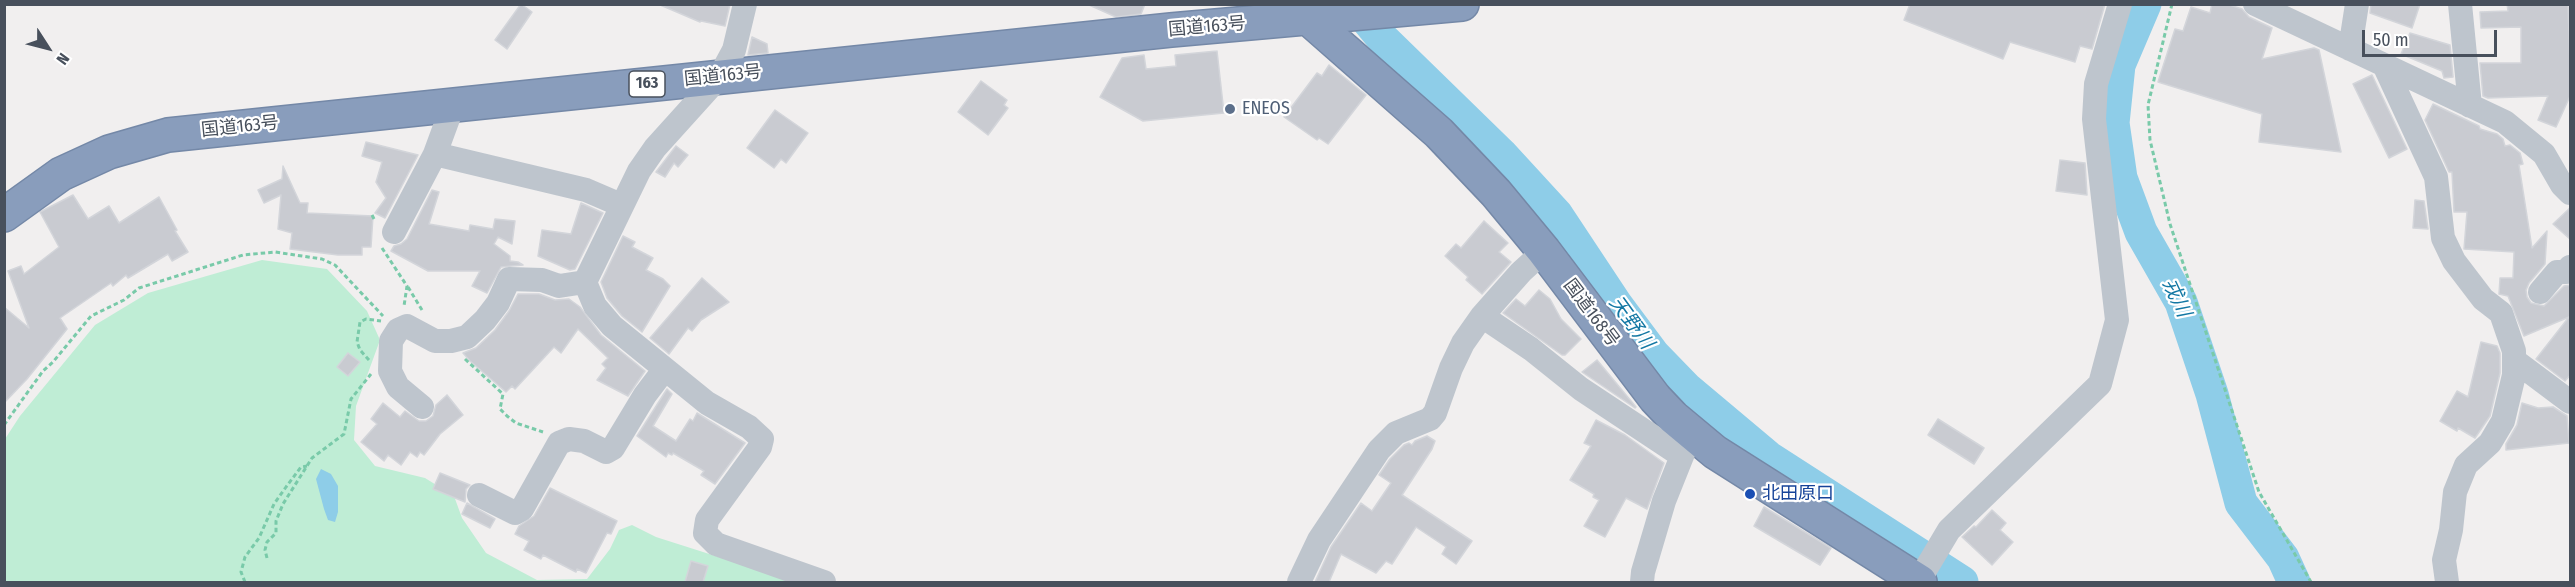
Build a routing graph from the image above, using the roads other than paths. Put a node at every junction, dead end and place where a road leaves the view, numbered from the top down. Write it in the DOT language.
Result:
graph roads {
  1 [pos="745,4"];
  2 [pos="1462,4"];
  3 [pos="2120,4"];
  4 [pos="2255,4"];
  5 [pos="2357,4"];
  6 [pos="2460,4"];
  7 [pos="1314,13"];
  8 [pos="2350,50"];
  9 [pos="2385,67"];
  10 [pos="720,76"];
  11 [pos="453,105"];
  12 [pos="2470,106"];
  13 [pos="435,154"];
  14 [pos="2571,193"];
  15 [pos="621,204"];
  16 [pos="4,215"];
  17 [pos="383,233"];
  18 [pos="1544,251"];
  19 [pos="2571,267"];
  20 [pos="585,282"];
  21 [pos="2540,292"];
  22 [pos="1482,316"];
  23 [pos="2514,360"];
  24 [pos="664,370"];
  25 [pos="2571,402"];
  26 [pos="422,407"];
  27 [pos="1687,445"];
  28 [pos="479,495"];
  29 [pos="1919,581"];
  30 [pos="824,582"];
  31 [pos="1299,582"];
  32 [pos="1642,582"];
  33 [pos="2447,582"];
  1 -- 10 [label="street"];
  2 -- 7 [label="highway, 国道163号 / 163"];
  3 -- 29 [label="street"];
  4 -- 8 [label="street"];
  5 -- 8 [label="street"];
  6 -- 12 [label="street"];
  7 -- 10 [label="highway, 国道163号 / 163"];
  7 -- 18 [label="highway, 国道168号"];
  8 -- 9 [label="street"];
  9 -- 12 [label="street"];
  9 -- 23 [label="street"];
  10 -- 11 [label="highway, 国道163号 / 163"];
  10 -- 15 [label="street"];
  11 -- 13 [label="street"];
  11 -- 16 [label="highway, 国道163号 / 163"];
  12 -- 14 [label="street"];
  13 -- 15 [label="street"];
  13 -- 17 [label="street"];
  15 -- 20 [label="street"];
  18 -- 22 [label="street"];
  18 -- 27 [label="highway, 国道168号"];
  19 -- 21 [label="street"];
  20 -- 24 [label="street"];
  20 -- 26 [label="street"];
  22 -- 27 [label="street"];
  22 -- 31 [label="street"];
  23 -- 25 [label="street"];
  23 -- 33 [label="street"];
  24 -- 28 [label="street"];
  24 -- 30 [label="street"];
  27 -- 29 [label="highway, 国道168号"];
  27 -- 32 [label="street"];
}
